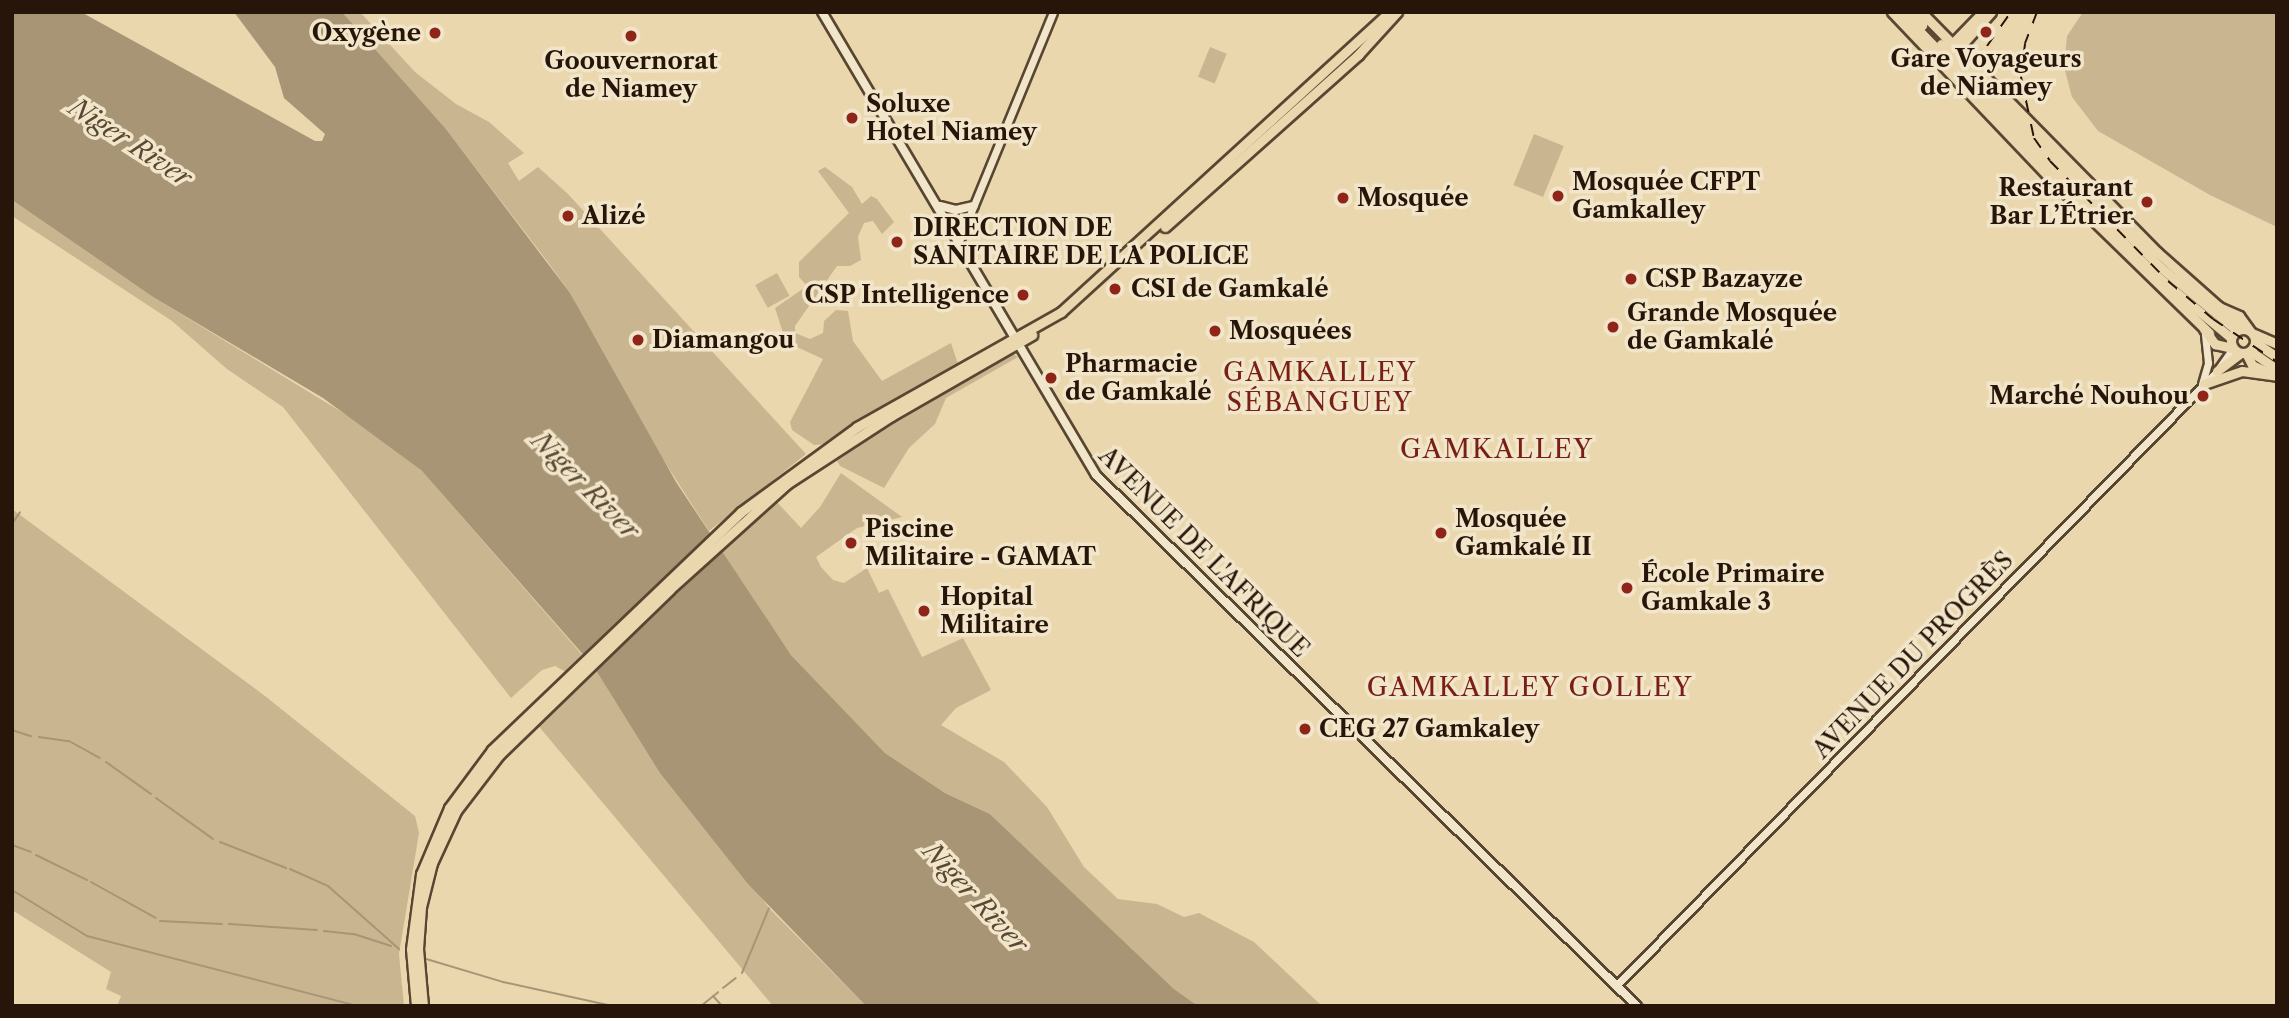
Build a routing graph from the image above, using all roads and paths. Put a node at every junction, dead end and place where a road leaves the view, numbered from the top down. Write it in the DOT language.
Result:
graph roads {
  1 [pos="822,12"];
  2 [pos="1053,12"];
  3 [pos="1389,12"];
  4 [pos="1397,12"];
  5 [pos="1892,12"];
  6 [pos="1901,12"];
  7 [pos="1910,12"];
  8 [pos="1921,12"];
  9 [pos="1983,12"];
  10 [pos="1991,12"];
  11 [pos="1968,31"];
  12 [pos="1941,33"];
  13 [pos="1955,47"];
  14 [pos="1968,61"];
  15 [pos="940,206"];
  16 [pos="974,206"];
  17 [pos="969,217"];
  18 [pos="950,222"];
  19 [pos="960,239"];
  20 [pos="2203,328"];
  21 [pos="1017,340"];
  22 [pos="2243,342"];
  23 [pos="2277,346"];
  24 [pos="2277,357"];
  25 [pos="2267,370"];
  26 [pos="2217,371"];
  27 [pos="2277,376"];
  28 [pos="2202,386"];
  29 [pos="414,954"];
  30 [pos="1617,985"];
  31 [pos="416,1006"];
  32 [pos="424,1006"];
  33 [pos="1637,1006"];
  1 -- 15 [label="main road, AVENUE DE L'AFRIQUE"];
  2 -- 16 [label="street"];
  3 -- 21 [label="main road"];
  4 -- 21 [label="main road"];
  5 -- 20 [label="main road"];
  6 -- 22 [label="main road"];
  7 -- 22 [label="main road"];
  8 -- 12 [label="main road"];
  9 -- 11 [label="main road"];
  10 -- 11 [label="main road"];
  11 -- 12 [label="main road"];
  11 -- 13 [label="main road"];
  11 -- 14 [label="main road"];
  12 -- 13 [label="main road"];
  13 -- 14 [label="main road"];
  14 -- 22 [label="main road"];
  15 -- 16 [label="main road"];
  15 -- 18 [label="main road, AVENUE DE L'AFRIQUE"];
  16 -- 17 [label="street"];
  17 -- 18 [label="main road"];
  17 -- 19 [label="street"];
  18 -- 19 [label="main road, AVENUE DE L'AFRIQUE"];
  19 -- 21 [label="main road, AVENUE DE L'AFRIQUE"];
  20 -- 22 [label="main road"];
  20 -- 28 [label="street"];
  21 -- 29 [label="main road"];
  21 -- 30 [label="main road, AVENUE DE L'AFRIQUE"];
  22 -- 23 [label="main road"];
  22 -- 24 [label="main road"];
  22 -- 25 [label="main road"];
  22 -- 26 [label="main road"];
  25 -- 27 [label="main road"];
  25 -- 28 [label="main road"];
  26 -- 28 [label="street, AVENUE DU PROGRÈS"];
  28 -- 30 [label="street, AVENUE DU PROGRÈS"];
  29 -- 31 [label="main road"];
  29 -- 32 [label="main road"];
  30 -- 33 [label="main road, AVENUE DE L'AFRIQUE"];
}
